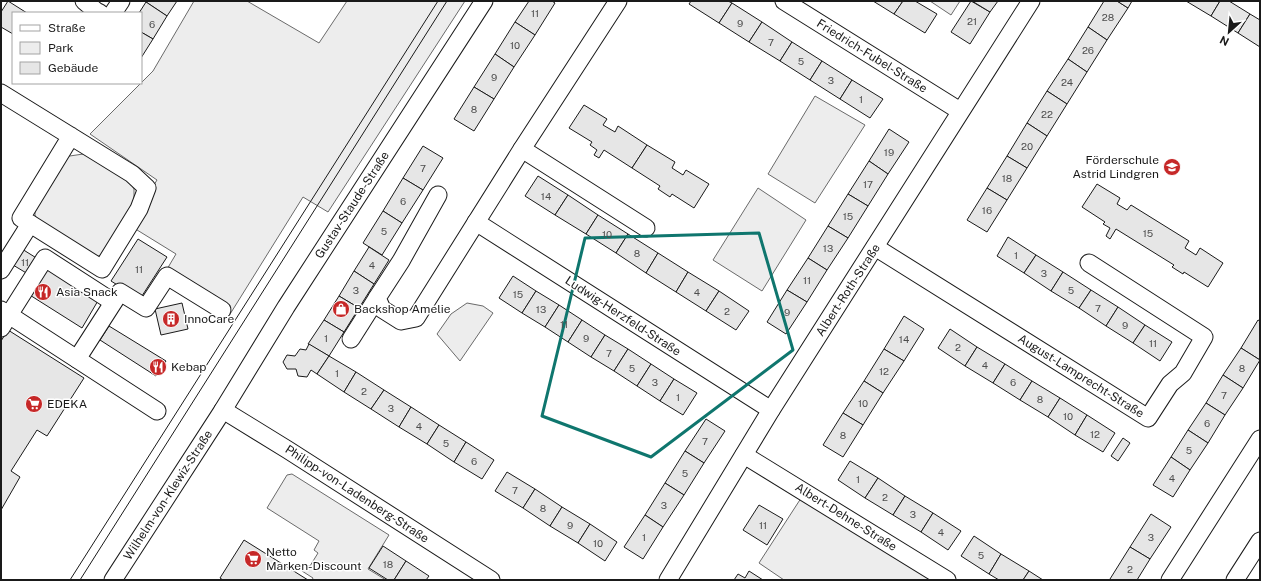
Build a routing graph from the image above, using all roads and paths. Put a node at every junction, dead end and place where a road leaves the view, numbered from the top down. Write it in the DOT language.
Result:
graph roads {
  1 [pos="84,1"];
  2 [pos="121,1"];
  3 [pos="484,1"];
  4 [pos="618,1"];
  5 [pos="784,1"];
  6 [pos="1031,1"];
  7 [pos="98,12"];
  8 [pos="114,12"];
  9 [pos="1,93"];
  10 [pos="960,111"];
  11 [pos="71,136"];
  12 [pos="522,149"];
  13 [pos="438,195"];
  14 [pos="476,222"];
  15 [pos="30,224"];
  16 [pos="646,228"];
  17 [pos="875,247"];
  18 [pos="1089,263"];
  19 [pos="1,270"];
  20 [pos="377,298"];
  21 [pos="113,302"];
  22 [pos="222,310"];
  23 [pos="4,318"];
  24 [pos="351,339"];
  25 [pos="77,359"];
  26 [pos="223,410"];
  27 [pos="771,410"];
  28 [pos="157,411"];
  29 [pos="1260,439"];
  30 [pos="744,455"];
  31 [pos="1260,541"];
  32 [pos="113,580"];
  33 [pos="491,580"];
  34 [pos="668,580"];
  35 [pos="947,580"];
  36 [pos="1170,580"];
  37 [pos="1235,580"];
  1 -- 7 [label="street"];
  2 -- 8 [label="street"];
  3 -- 26 [label="street, Gustav-Staude-Straße"];
  4 -- 12 [label="street"];
  5 -- 10 [label="street, Friedrich-Fubel-Straße"];
  6 -- 10 [label="street, Albert-Roth-Straße"];
  9 -- 11 [label="street"];
  10 -- 17 [label="street, Albert-Roth-Straße"];
  11 -- 15 [label="street"];
  11 -- 15 [label="street"];
  12 -- 14 [label="street"];
  12 -- 16 [label="street"];
  13 -- 20 [label="street"];
  14 -- 20 [label="street"];
  14 -- 27 [label="street, Ludwig-Herzfeld-Straße"];
  15 -- 19 [label="street"];
  17 -- 18 [label="street, August-Lamprecht-Straße"];
  17 -- 27 [label="street, Albert-Roth-Straße"];
  20 -- 24 [label="street"];
  21 -- 22 [label="street"];
  21 -- 23 [label="street"];
  21 -- 25 [label="street"];
  23 -- 25 [label="street"];
  25 -- 28 [label="street"];
  26 -- 32 [label="street, Wilhelm-von-Klewiz-Straße"];
  26 -- 33 [label="street, Philipp-von-Ladenberg-Straße"];
  27 -- 30 [label="street, Albert-Roth-Straße"];
  29 -- 36 [label="street"];
  30 -- 34 [label="street, Albert-Roth-Straße"];
  30 -- 35 [label="street, Albert-Dehne-Straße"];
  31 -- 37 [label="street"];
}
